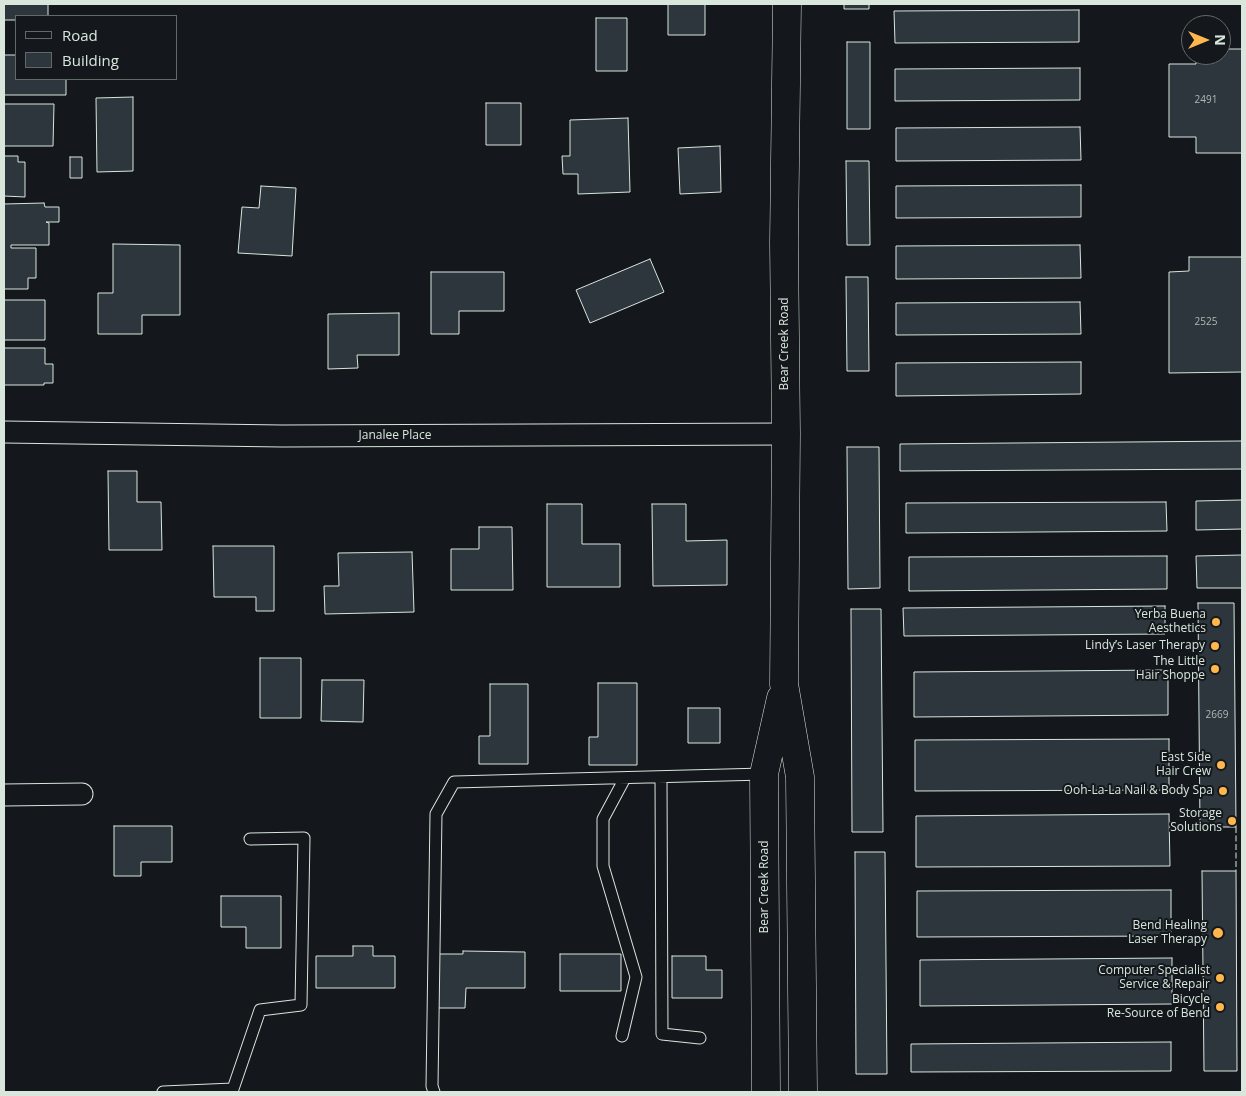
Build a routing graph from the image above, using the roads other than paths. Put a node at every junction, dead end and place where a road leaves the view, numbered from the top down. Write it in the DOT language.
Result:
graph roads {
  1 [pos="787,4"];
  2 [pos="4,432"];
  3 [pos="786,434"];
  4 [pos="784,684"];
  5 [pos="764,774"];
  6 [pos="661,777"];
  7 [pos="625,778"];
  8 [pos="82,794"];
  9 [pos="4,795"];
  10 [pos="250,839"];
  11 [pos="622,1036"];
  12 [pos="700,1038"];
  13 [pos="162,1092"];
  14 [pos="434,1092"];
  15 [pos="766,1092"];
  16 [pos="803,1092"];
  1 -- 3 [label="street, Bear Creek Road"];
  2 -- 3 [label="street, Janalee Place"];
  3 -- 4 [label="street, Bear Creek Road"];
  4 -- 5 [label="street, Bear Creek Road"];
  4 -- 16 [label="street, Bear Creek Road"];
  5 -- 6 [label="lane"];
  5 -- 15 [label="street, Bear Creek Road"];
  6 -- 7 [label="lane"];
  6 -- 12 [label="lane"];
  7 -- 11 [label="lane"];
  7 -- 14 [label="lane"];
  8 -- 9 [label="street"];
  10 -- 13 [label="lane"];
}
